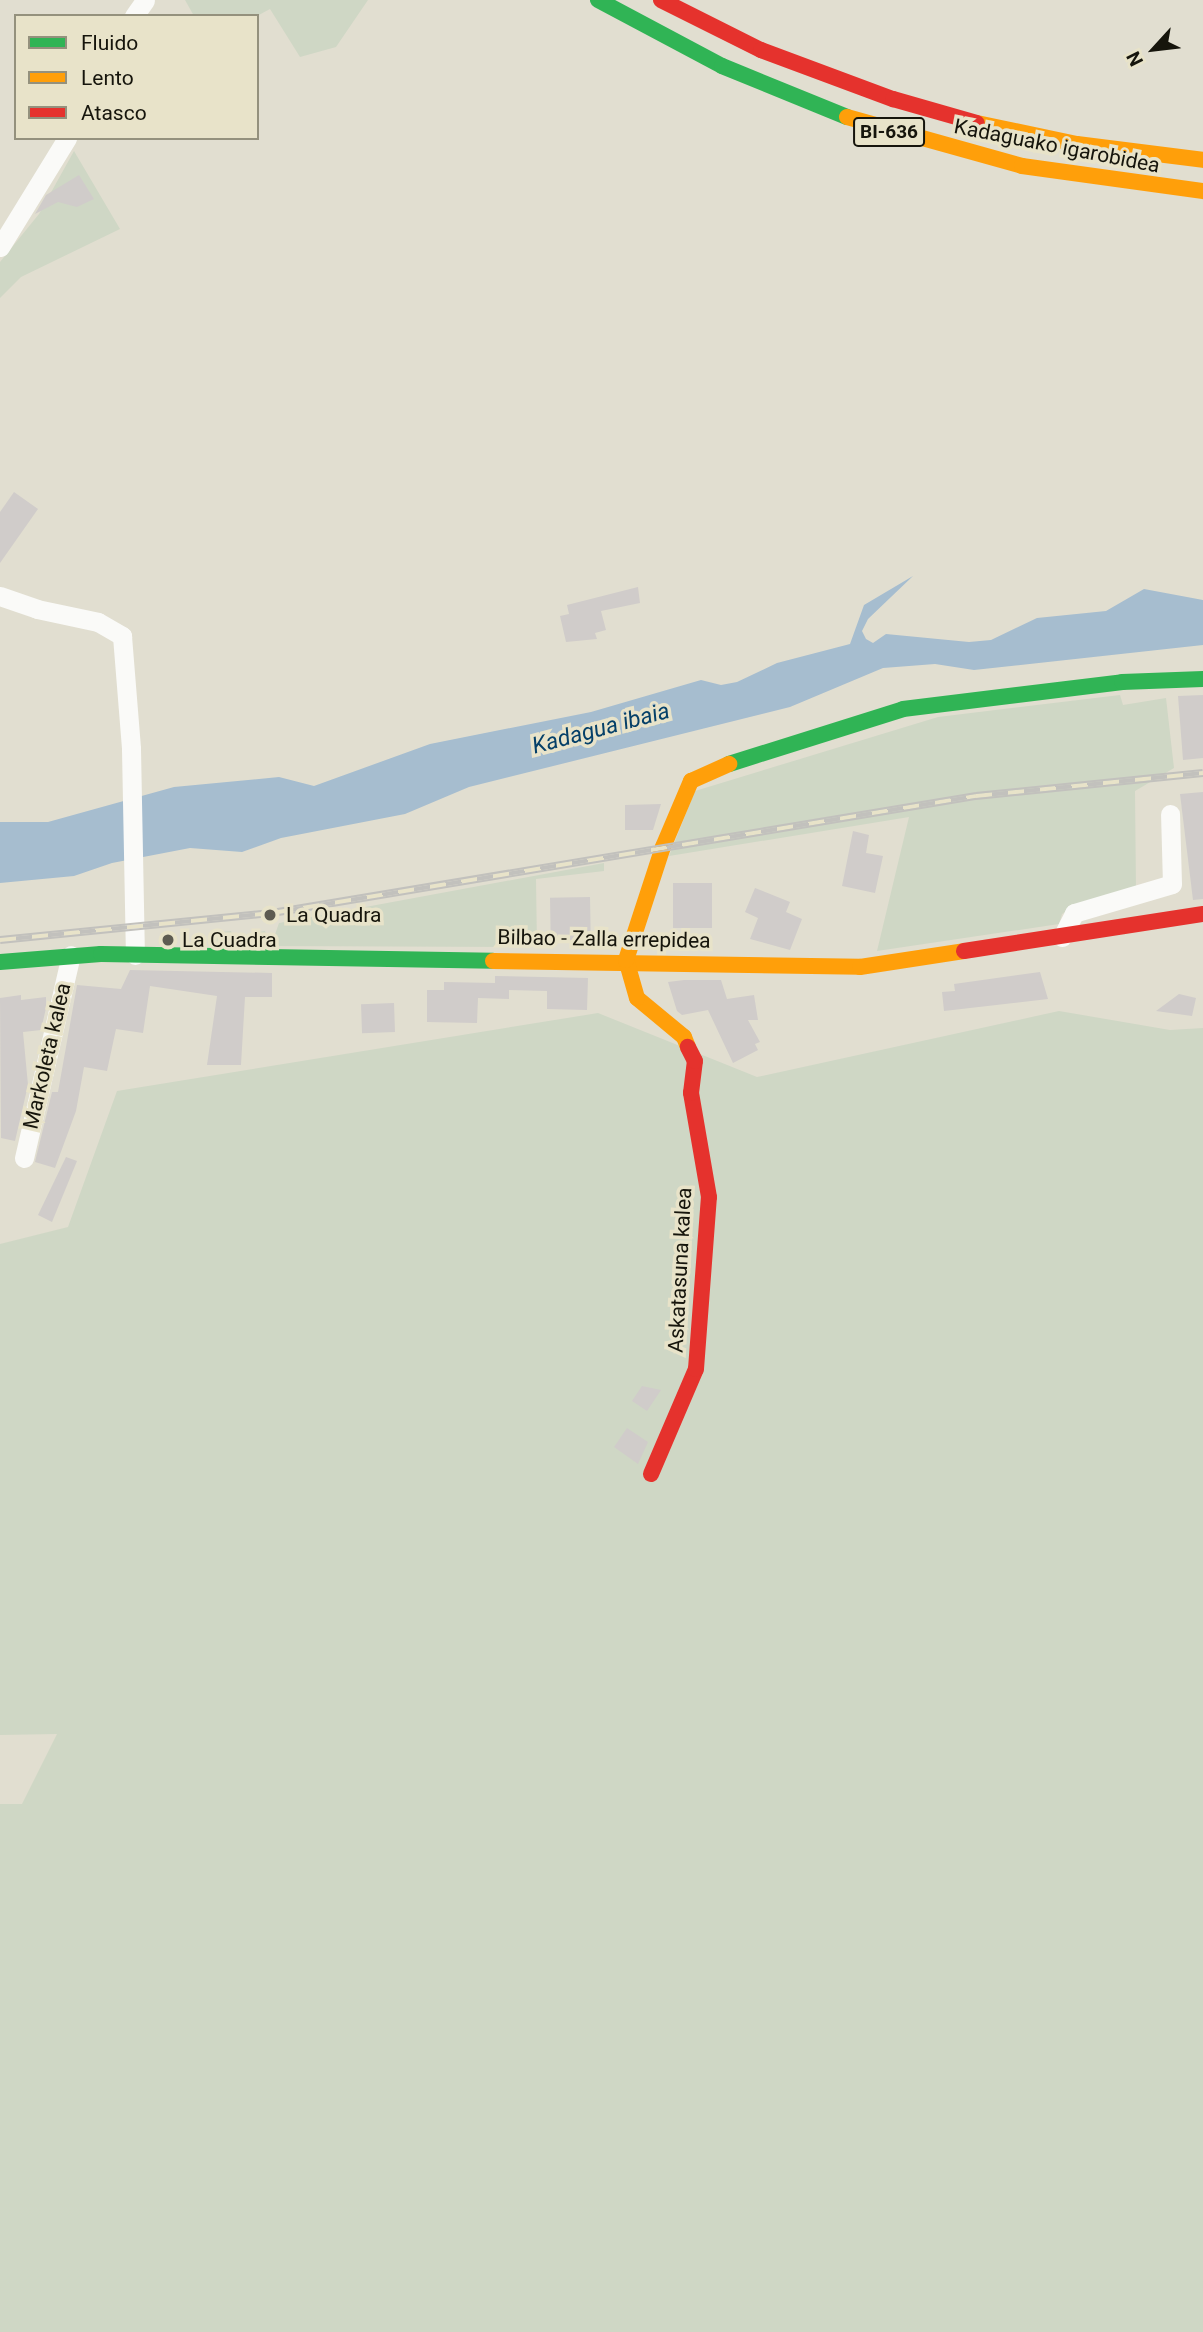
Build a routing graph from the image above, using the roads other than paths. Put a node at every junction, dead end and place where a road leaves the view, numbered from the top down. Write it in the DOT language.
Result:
graph roads {
  1 [pos="598,0"];
  2 [pos="661,0"];
  3 [pos="66,140"];
  4 [pos="1203,160"];
  5 [pos="1203,191"];
  6 [pos="0,247"];
  7 [pos="0,596"];
  8 [pos="1203,678"];
  9 [pos="1170,814"];
  10 [pos="1203,914"];
  11 [pos="1062,937"];
  12 [pos="135,955"];
  13 [pos="71,956"];
  14 [pos="626,960"];
  15 [pos="0,961"];
  16 [pos="24,1158"];
  17 [pos="651,1474"];
  1 -- 5 [label="main road, Kadaguako igarobidea / BI-636"];
  2 -- 4 [label="main road, Kadaguako igarobidea / BI-636"];
  3 -- 6 [label="street"];
  7 -- 12 [label="street"];
  8 -- 14 [label="main road"];
  9 -- 11 [label="street"];
  10 -- 11 [label="main road, Bilbao - Zalla errepidea"];
  11 -- 14 [label="main road, Bilbao - Zalla errepidea"];
  12 -- 13 [label="main road, Bilbao - Zalla errepidea"];
  12 -- 14 [label="main road, Bilbao - Zalla errepidea"];
  13 -- 15 [label="main road, Bilbao - Zalla errepidea"];
  13 -- 16 [label="street, Markoleta kalea"];
  14 -- 17 [label="main road, Askatasuna kalea"];
}
